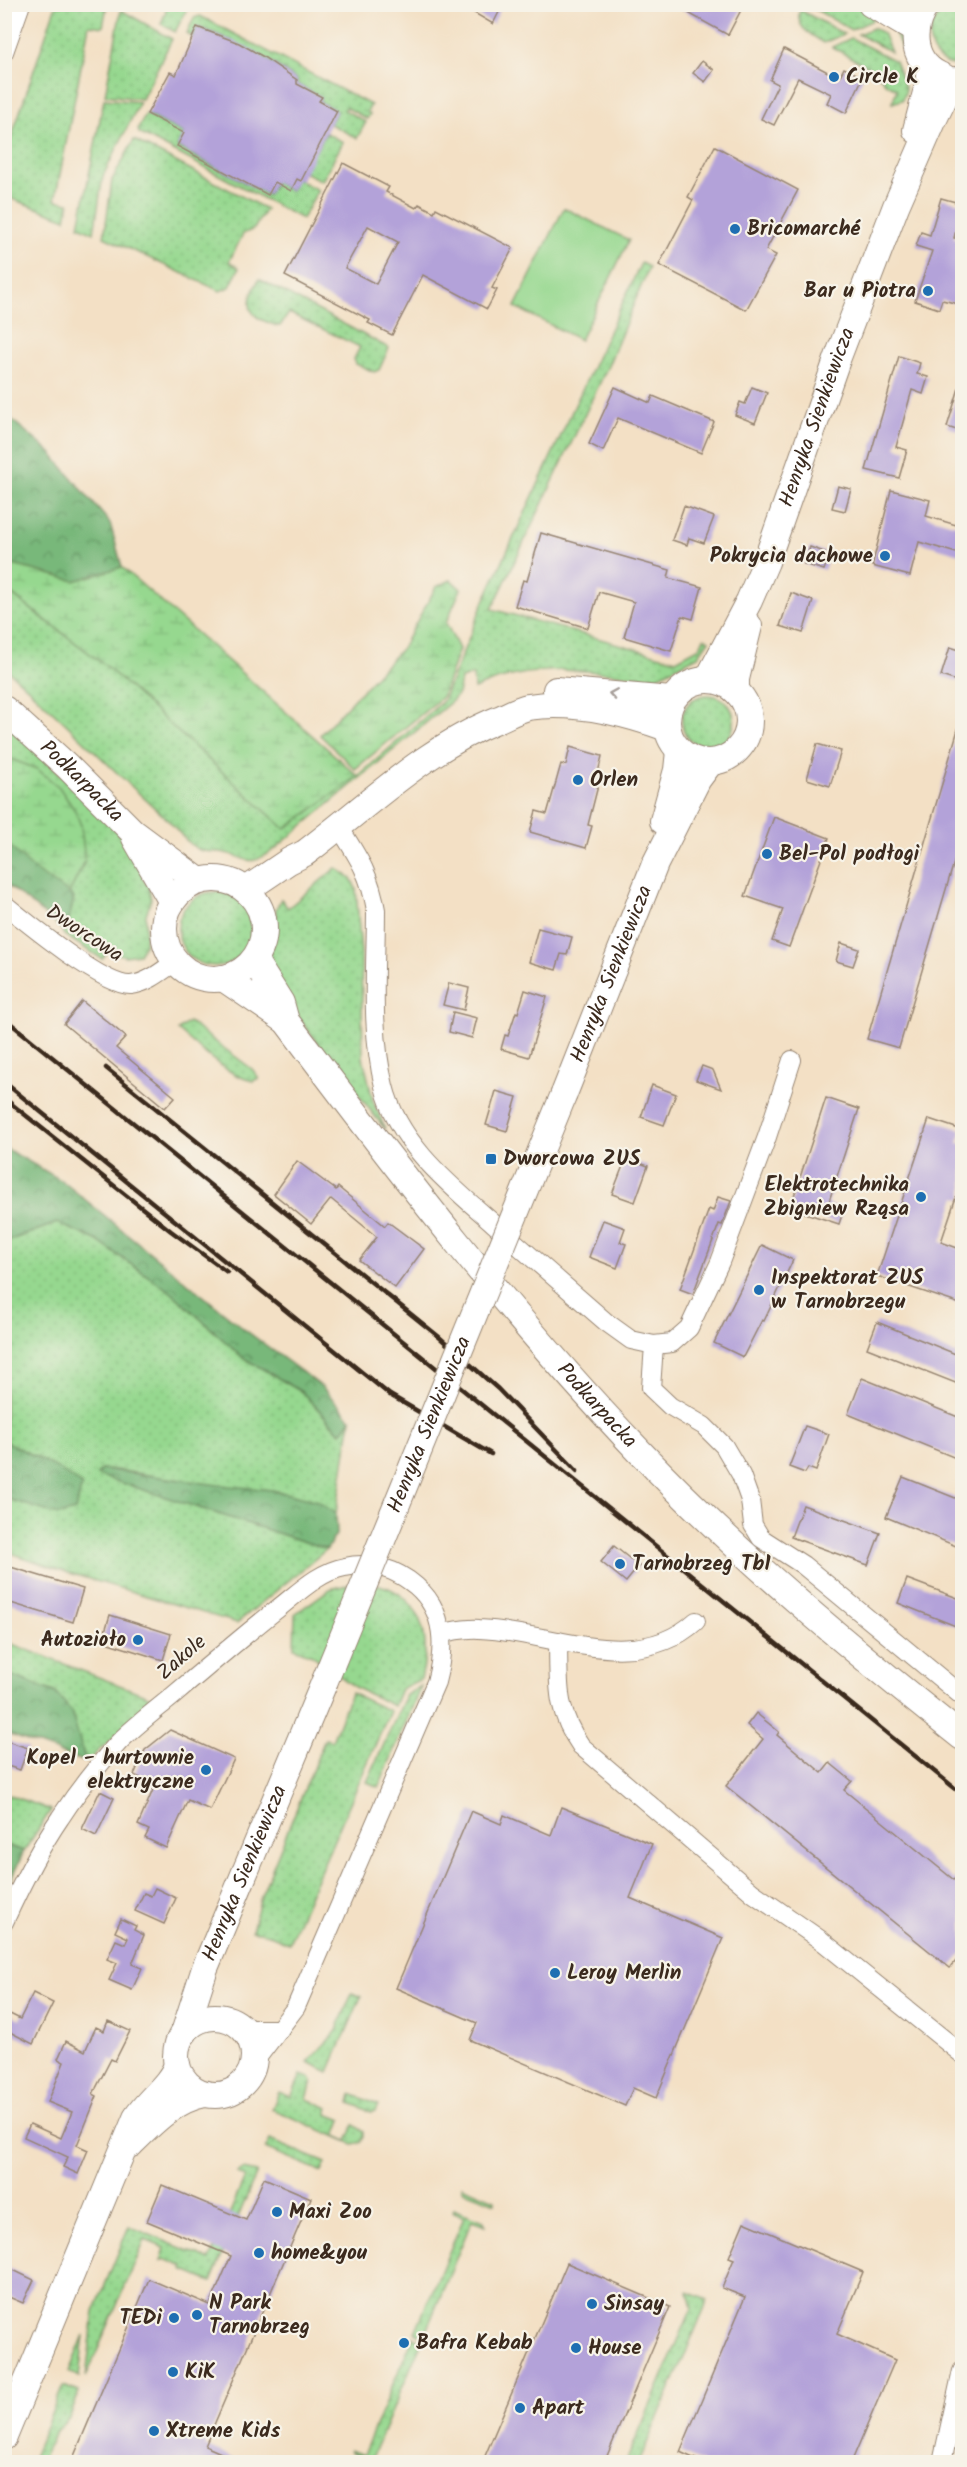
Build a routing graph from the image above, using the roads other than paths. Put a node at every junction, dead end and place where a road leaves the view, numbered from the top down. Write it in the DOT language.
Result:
graph roads {
  1 [pos="21,4"];
  2 [pos="871,4"];
  3 [pos="927,4"];
  4 [pos="915,30"];
  5 [pos="4,52"];
  6 [pos="929,69"];
  7 [pos="959,80"];
  8 [pos="896,206"];
  9 [pos="766,562"];
  10 [pos="708,679"];
  11 [pos="736,690"];
  12 [pos="671,700"];
  13 [pos="4,709"];
  14 [pos="667,728"];
  15 [pos="678,751"];
  16 [pos="710,763"];
  17 [pos="392,783"];
  18 [pos="339,827"];
  19 [pos="133,832"];
  20 [pos="654,864"];
  21 [pos="199,881"];
  22 [pos="253,897"];
  23 [pos="172,902"];
  24 [pos="4,904"];
  25 [pos="254,960"];
  26 [pos="175,962"];
  27 [pos="223,978"];
  28 [pos="286,1021"];
  29 [pos="792,1060"];
  30 [pos="654,1345"];
  31 [pos="696,1621"];
  32 [pos="442,1633"];
  33 [pos="558,1641"];
  34 [pos="963,1696"];
  35 [pos="963,1737"];
  36 [pos="4,1922"];
  37 [pos="200,1983"];
  38 [pos="232,2024"];
  39 [pos="280,2029"];
  40 [pos="184,2033"];
  41 [pos="963,2054"];
  42 [pos="254,2062"];
  43 [pos="177,2065"];
  44 [pos="205,2094"];
  45 [pos="125,2150"];
  46 [pos="963,2371"];
  47 [pos="4,2437"];
  48 [pos="942,2463"];
  1 -- 5 [label="street"];
  2 -- 4 [label="main road"];
  3 -- 4 [label="main road"];
  4 -- 6 [label="main road"];
  6 -- 7 [label="main road"];
  6 -- 8 [label="main road, Henryka Sienkiewicza"];
  7 -- 8 [label="main road, Henryka Sienkiewicza"];
  8 -- 9 [label="main road, Henryka Sienkiewicza"];
  9 -- 10 [label="main road, Henryka Sienkiewicza"];
  9 -- 11 [label="main road, Henryka Sienkiewicza"];
  10 -- 11 [label="main road"];
  10 -- 12 [label="main road"];
  11 -- 16 [label="main road"];
  12 -- 14 [label="main road"];
  12 -- 17 [label="main road, one-way"];
  13 -- 19 [label="main road, Podkarpacka"];
  14 -- 15 [label="main road"];
  14 -- 17 [label="main road"];
  15 -- 16 [label="main road"];
  15 -- 20 [label="main road, Henryka Sienkiewicza"];
  16 -- 20 [label="main road, Henryka Sienkiewicza"];
  17 -- 18 [label="main road"];
  18 -- 22 [label="main road"];
  18 -- 30 [label="street"];
  19 -- 21 [label="main road, Podkarpacka"];
  19 -- 23 [label="main road, Podkarpacka"];
  20 -- 37 [label="main road, Henryka Sienkiewicza, bridge"];
  21 -- 22 [label="main road"];
  21 -- 23 [label="main road"];
  22 -- 25 [label="main road"];
  23 -- 26 [label="main road"];
  24 -- 26 [label="street, Dworcowa"];
  25 -- 27 [label="main road"];
  25 -- 28 [label="main road, Podkarpacka"];
  26 -- 27 [label="main road"];
  27 -- 28 [label="main road, Podkarpacka"];
  28 -- 35 [label="main road, Podkarpacka"];
  29 -- 30 [label="street"];
  30 -- 34 [label="street"];
  31 -- 33 [label="street"];
  32 -- 33 [label="street"];
  32 -- 36 [label="street, Zakole"];
  32 -- 39 [label="street"];
  33 -- 41 [label="street"];
  37 -- 38 [label="main road, Henryka Sienkiewicza"];
  37 -- 40 [label="main road, Henryka Sienkiewicza"];
  38 -- 39 [label="street"];
  38 -- 40 [label="main road"];
  38 -- 42 [label="main road"];
  39 -- 42 [label="street"];
  40 -- 43 [label="main road"];
  42 -- 44 [label="main road"];
  43 -- 44 [label="main road"];
  43 -- 45 [label="main road"];
  44 -- 45 [label="main road"];
  45 -- 47 [label="main road"];
  46 -- 48 [label="street"];
}
